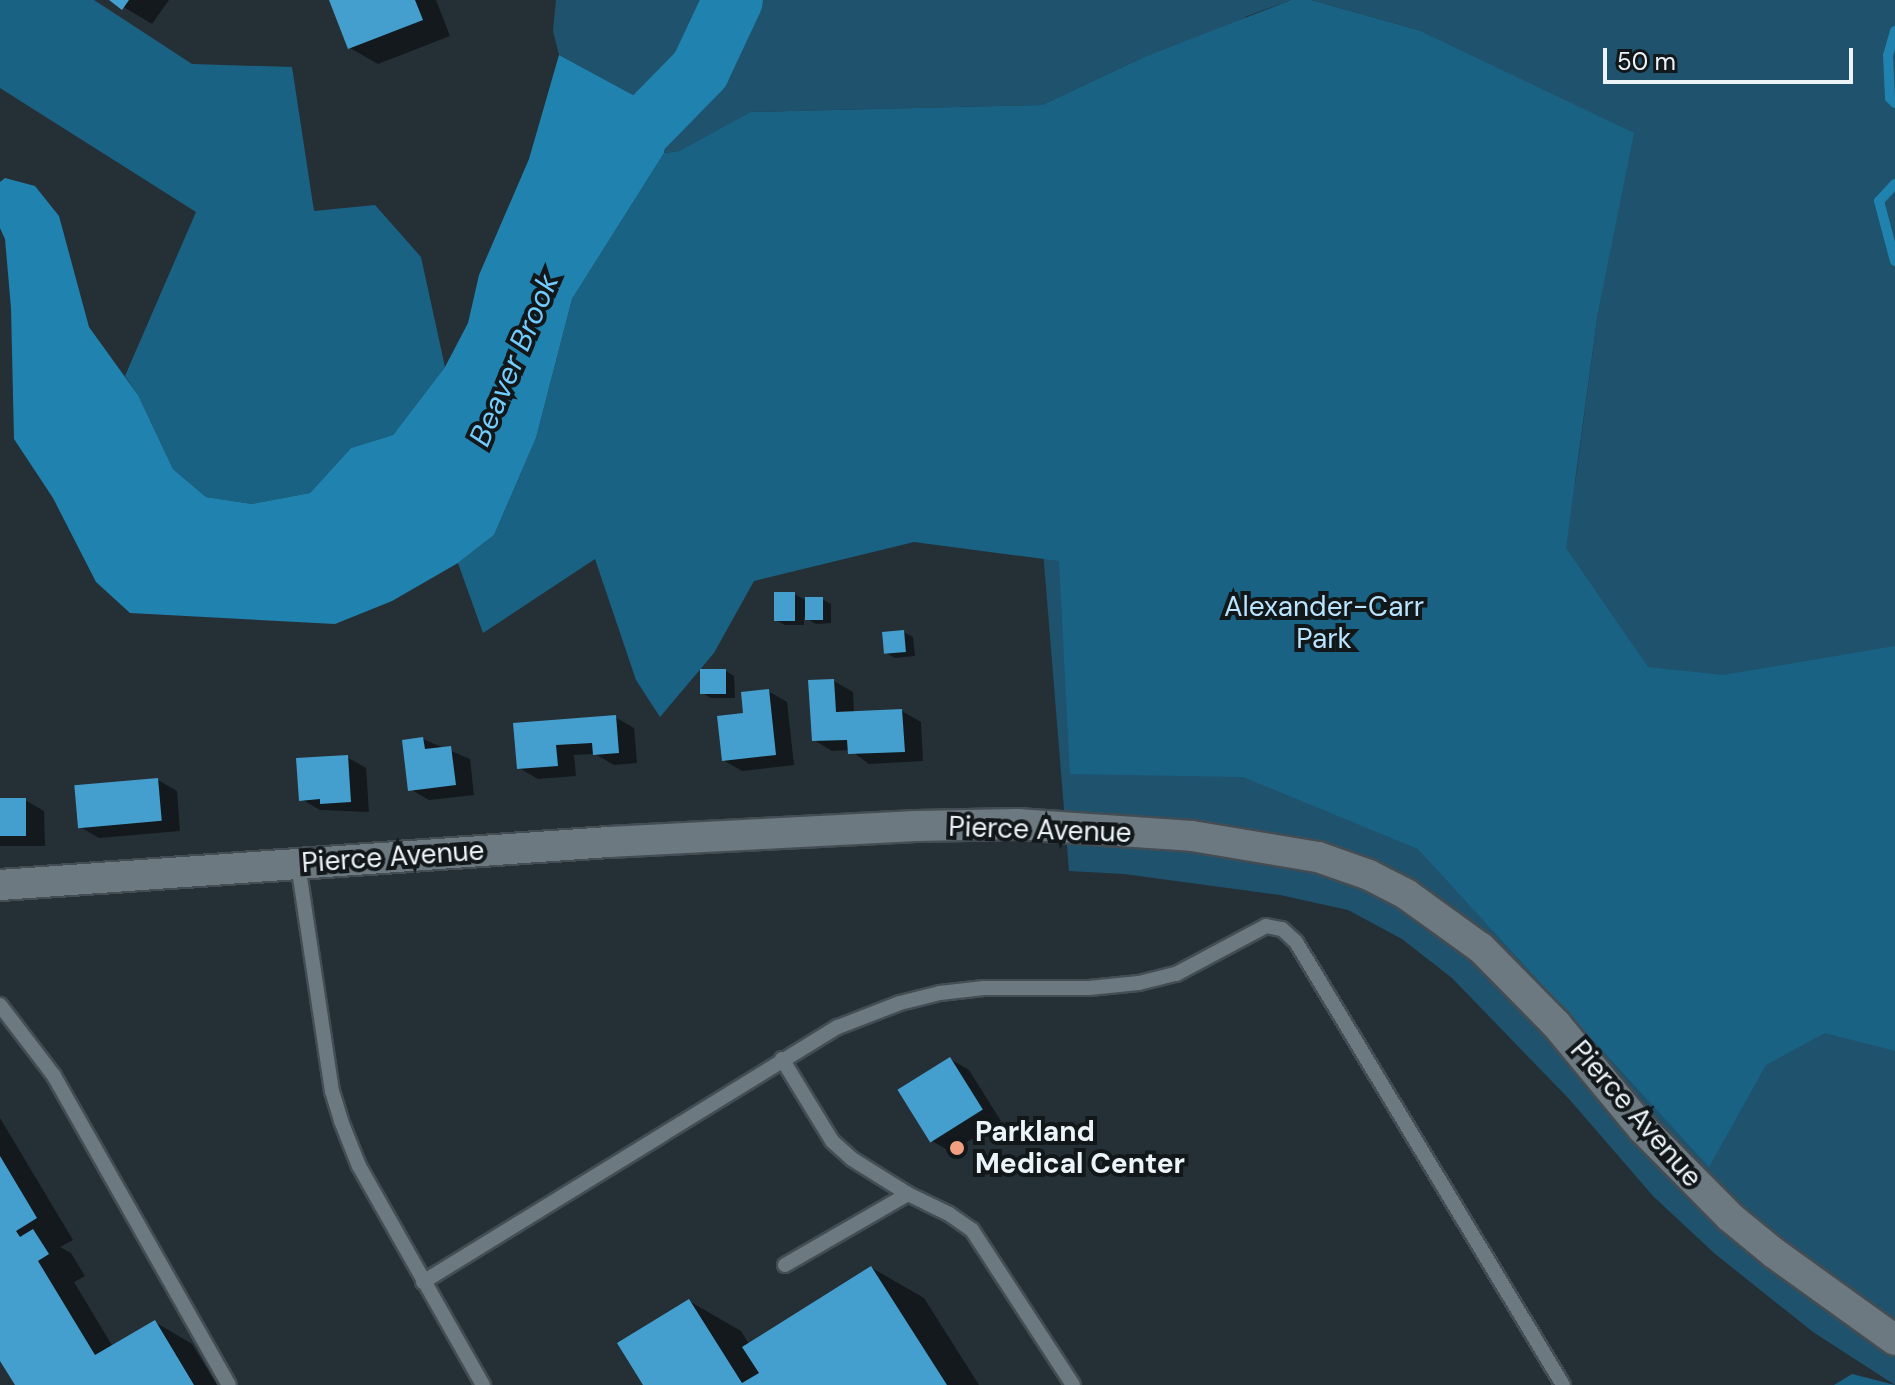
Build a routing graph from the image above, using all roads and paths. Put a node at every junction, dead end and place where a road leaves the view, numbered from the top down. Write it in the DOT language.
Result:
graph roads {
  1 [pos="298,864"];
  2 [pos="0,885"];
  3 [pos="0,1005"];
  4 [pos="782,1059"];
  5 [pos="908,1194"];
  6 [pos="785,1265"];
  7 [pos="423,1282"];
  8 [pos="1895,1340"];
  9 [pos="229,1385"];
  10 [pos="483,1385"];
  11 [pos="1073,1385"];
  12 [pos="1563,1385"];
  1 -- 2 [label="street, Pierce Avenue"];
  1 -- 7 [label="lane"];
  1 -- 8 [label="street, Pierce Avenue"];
  3 -- 9 [label="lane"];
  4 -- 5 [label="lane"];
  4 -- 7 [label="lane"];
  4 -- 12 [label="lane"];
  5 -- 6 [label="lane"];
  5 -- 11 [label="lane"];
  7 -- 10 [label="lane"];
}
